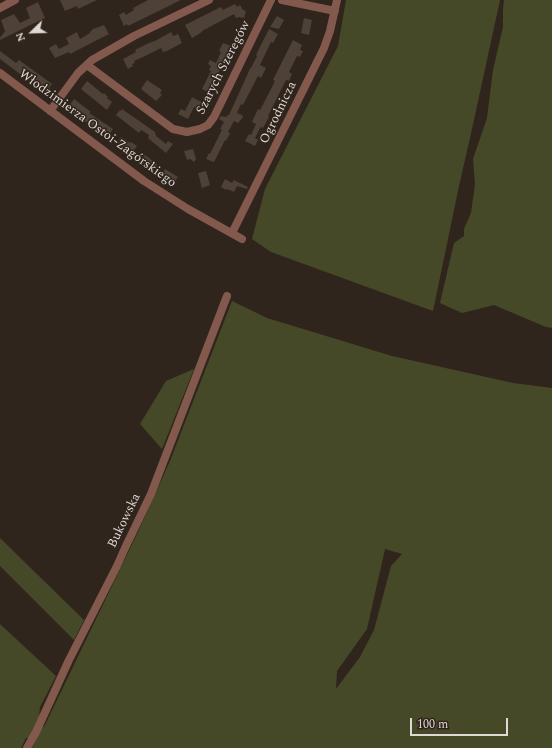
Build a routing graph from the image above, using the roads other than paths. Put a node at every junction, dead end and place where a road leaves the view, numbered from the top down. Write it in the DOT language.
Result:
graph roads {
  1 [pos="15,0"];
  2 [pos="209,0"];
  3 [pos="271,0"];
  4 [pos="282,0"];
  5 [pos="337,0"];
  6 [pos="297,2"];
  7 [pos="0,8"];
  8 [pos="335,11"];
  9 [pos="87,64"];
  10 [pos="0,73"];
  11 [pos="50,111"];
  12 [pos="232,233"];
  13 [pos="242,239"];
  14 [pos="227,296"];
  15 [pos="27,748"];
  1 -- 7 [label="street"];
  2 -- 9 [label="street"];
  3 -- 9 [label="street, Szarych Szeregów"];
  4 -- 6 [label="street"];
  5 -- 8 [label="street, Ogrodnicza"];
  6 -- 8 [label="street"];
  8 -- 12 [label="street, Ogrodnicza"];
  9 -- 11 [label="street"];
  10 -- 11 [label="street, Włodzimierza Ostoi-Zagórskiego"];
  11 -- 12 [label="street, Włodzimierza Ostoi-Zagórskiego"];
  12 -- 13 [label="street, Włodzimierza Ostoi-Zagórskiego"];
  14 -- 15 [label="street, Bukowska"];
}
